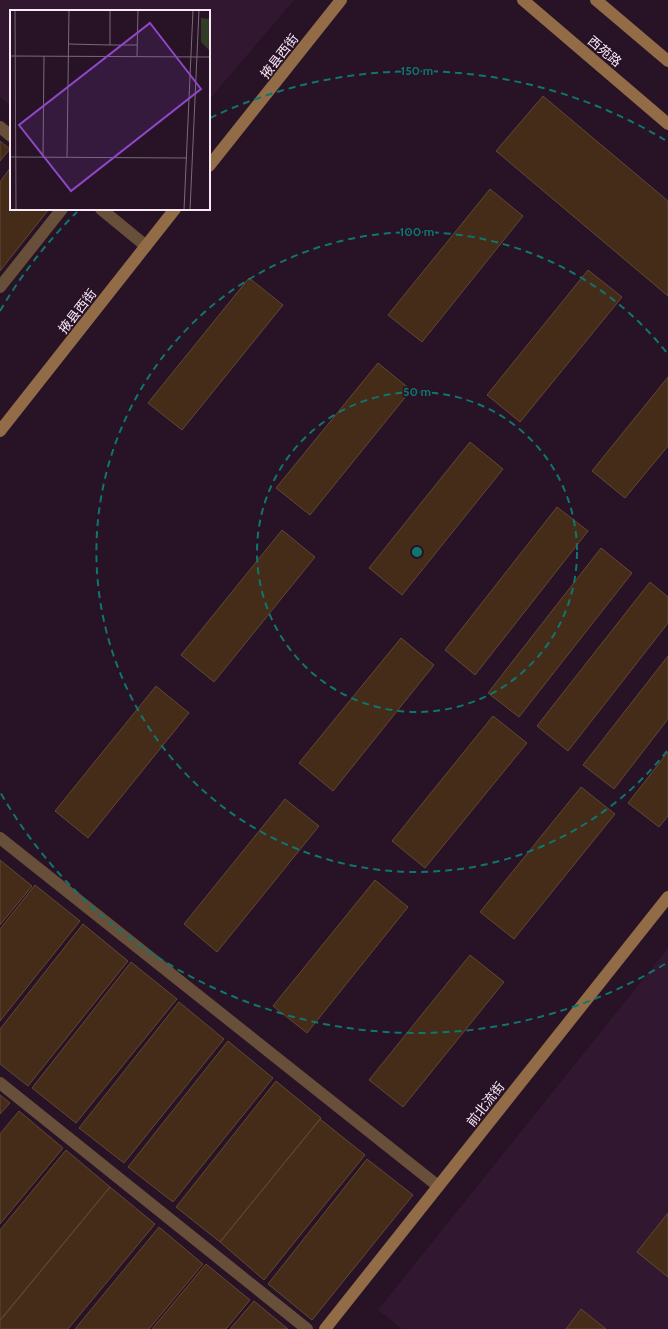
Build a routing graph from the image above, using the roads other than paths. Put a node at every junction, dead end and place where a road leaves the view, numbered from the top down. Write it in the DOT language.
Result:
graph roads {
  1 [pos="341,0"];
  2 [pos="523,0"];
  3 [pos="596,0"];
  4 [pos="668,61"];
  5 [pos="668,124"];
  6 [pos="0,127"];
  7 [pos="10,135"];
  8 [pos="210,165"];
  9 [pos="61,210"];
  10 [pos="102,210"];
  11 [pos="174,210"];
  12 [pos="146,246"];
  13 [pos="0,287"];
  14 [pos="0,430"];
  15 [pos="0,838"];
  16 [pos="668,897"];
  17 [pos="0,1083"];
  18 [pos="438,1186"];
  19 [pos="307,1329"];
  20 [pos="325,1329"];
  1 -- 8 [label="main road, 掖县西街"];
  2 -- 5 [label="main road, 西苑路"];
  3 -- 4 [label="main road"];
  6 -- 7 [label="street"];
  9 -- 13 [label="street"];
  10 -- 12 [label="street"];
  11 -- 12 [label="main road, 掖县西街"];
  12 -- 14 [label="main road, 掖县西街"];
  15 -- 18 [label="street"];
  16 -- 18 [label="main road, 前北流街"];
  17 -- 19 [label="street"];
  18 -- 20 [label="main road, 前北流街"];
}
